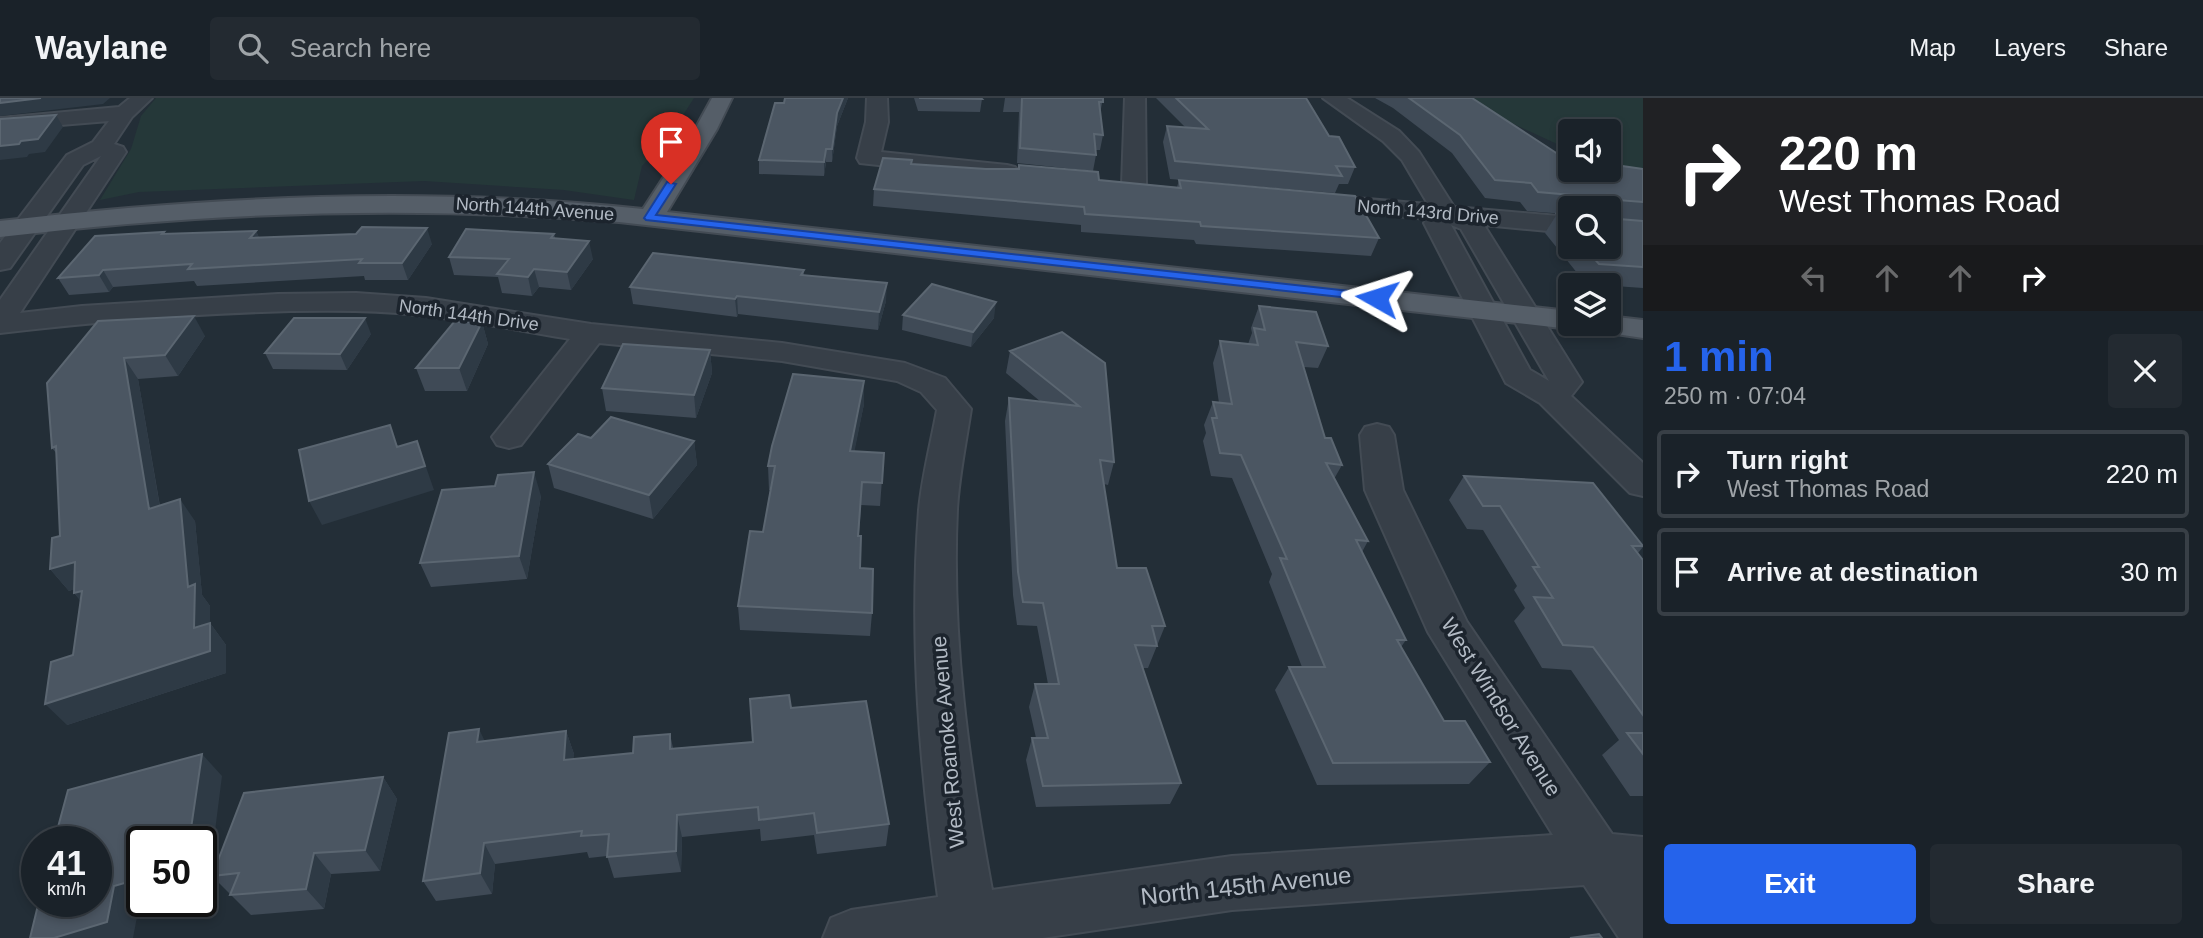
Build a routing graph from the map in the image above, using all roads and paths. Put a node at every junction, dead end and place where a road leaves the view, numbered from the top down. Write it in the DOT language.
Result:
graph roads {
  1 [pos="142,98"];
  2 [pos="722,98"];
  3 [pos="877,98"];
  4 [pos="1135,98"];
  5 [pos="1333,98"];
  6 [pos="125,113"];
  7 [pos="0,124"];
  8 [pos="101,147"];
  9 [pos="1028,174"];
  10 [pos="1107,183"];
  11 [pos="1134,185"];
  12 [pos="1161,188"];
  13 [pos="1283,199"];
  14 [pos="1446,214"];
  15 [pos="650,218"];
  16 [pos="68,220"];
  17 [pos="1558,224"];
  18 [pos="29,225"];
  19 [pos="0,229"];
  20 [pos="1450,246"];
  21 [pos="1486,250"];
  22 [pos="0,262"];
  23 [pos="1483,309"];
  24 [pos="0,313"];
  25 [pos="1524,315"];
  26 [pos="1558,319"];
  27 [pos="0,324"];
  28 [pos="1621,326"];
  29 [pos="1643,329"];
  30 [pos="591,333"];
  31 [pos="933,385"];
  32 [pos="1552,396"];
  33 [pos="1377,435"];
  34 [pos="509,437"];
  35 [pos="1643,484"];
  36 [pos="1620,860"];
  37 [pos="1643,924"];
  38 [pos="970,930"];
  39 [pos="851,938"];
  1 -- 6 [label="street"];
  2 -- 15 [label="main road"];
  3 -- 9 [label="street"];
  4 -- 11 [label="street"];
  5 -- 14 [label="street"];
  6 -- 7 [label="street"];
  6 -- 8 [label="street"];
  8 -- 16 [label="street"];
  8 -- 18 [label="street"];
  10 -- 11 [label="street"];
  11 -- 12 [label="street"];
  13 -- 14 [label="street, North 143rd Drive"];
  14 -- 17 [label="street, North 143rd Drive"];
  14 -- 20 [label="street"];
  14 -- 21 [label="street"];
  15 -- 16 [label="main road, North 144th Avenue"];
  15 -- 23 [label="main road, North 144th Avenue"];
  16 -- 18 [label="main road, North 144th Avenue"];
  16 -- 24 [label="street"];
  18 -- 19 [label="main road, North 144th Avenue"];
  18 -- 22 [label="street"];
  20 -- 21 [label="street"];
  20 -- 23 [label="street"];
  21 -- 25 [label="street"];
  23 -- 25 [label="main road, North 144th Avenue"];
  23 -- 32 [label="street"];
  25 -- 26 [label="main road, North 144th Avenue"];
  25 -- 32 [label="street"];
  27 -- 30 [label="street, North 144th Drive"];
  28 -- 29 [label="main road"];
  30 -- 31 [label="street, North 144th Drive"];
  30 -- 34 [label="street"];
  31 -- 38 [label="street, West Roanoke Avenue"];
  32 -- 35 [label="street"];
  33 -- 36 [label="street, West Windsor Avenue"];
  36 -- 37 [label="street, West Windsor Avenue"];
  36 -- 38 [label="street, North 145th Avenue"];
  38 -- 39 [label="street, North 145th Avenue"];
}
